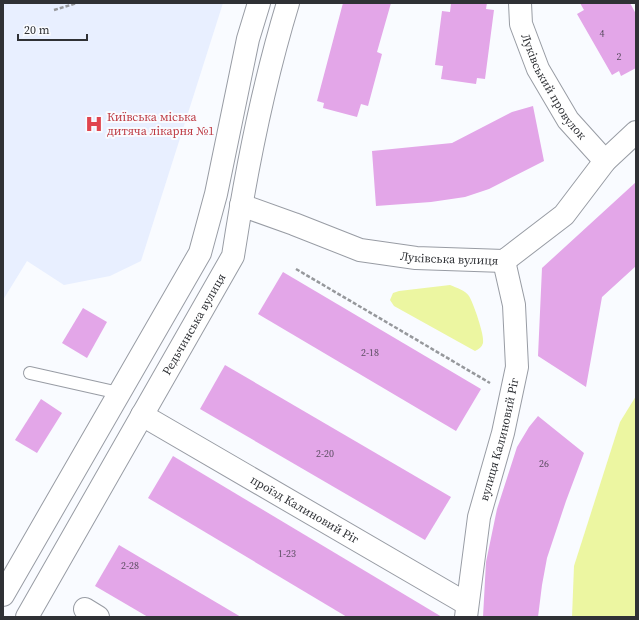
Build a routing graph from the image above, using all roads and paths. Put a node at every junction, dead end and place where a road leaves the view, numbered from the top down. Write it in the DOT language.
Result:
graph roads {
  1 [pos="77,3"];
  2 [pos="259,3"];
  3 [pos="288,3"];
  4 [pos="520,3"];
  5 [pos="54,10"];
  6 [pos="636,132"];
  7 [pos="605,161"];
  8 [pos="241,205"];
  9 [pos="504,261"];
  10 [pos="296,269"];
  11 [pos="30,373"];
  12 [pos="119,393"];
  13 [pos="511,395"];
  14 [pos="142,415"];
  15 [pos="3,595"];
  16 [pos="467,610"];
  17 [pos="27,617"];
  1 -- 5 [label="path"];
  2 -- 12 [label="street"];
  3 -- 8 [label="street, Редьчинська вулиця"];
  4 -- 7 [label="street, Луківський провулок"];
  6 -- 7 [label="street, Луківська вулиця"];
  7 -- 9 [label="street, Луківська вулиця"];
  8 -- 9 [label="street, Луківська вулиця"];
  8 -- 14 [label="street, Редьчинська вулиця"];
  9 -- 13 [label="street, вулиця Калиновий Ріг"];
  10 -- 13 [label="path"];
  11 -- 12 [label="lane"];
  12 -- 15 [label="street"];
  13 -- 16 [label="street, вулиця Калиновий Ріг"];
  14 -- 16 [label="street, проїзд Калиновий Ріг"];
  14 -- 17 [label="street, Редьчинська вулиця"];
}
